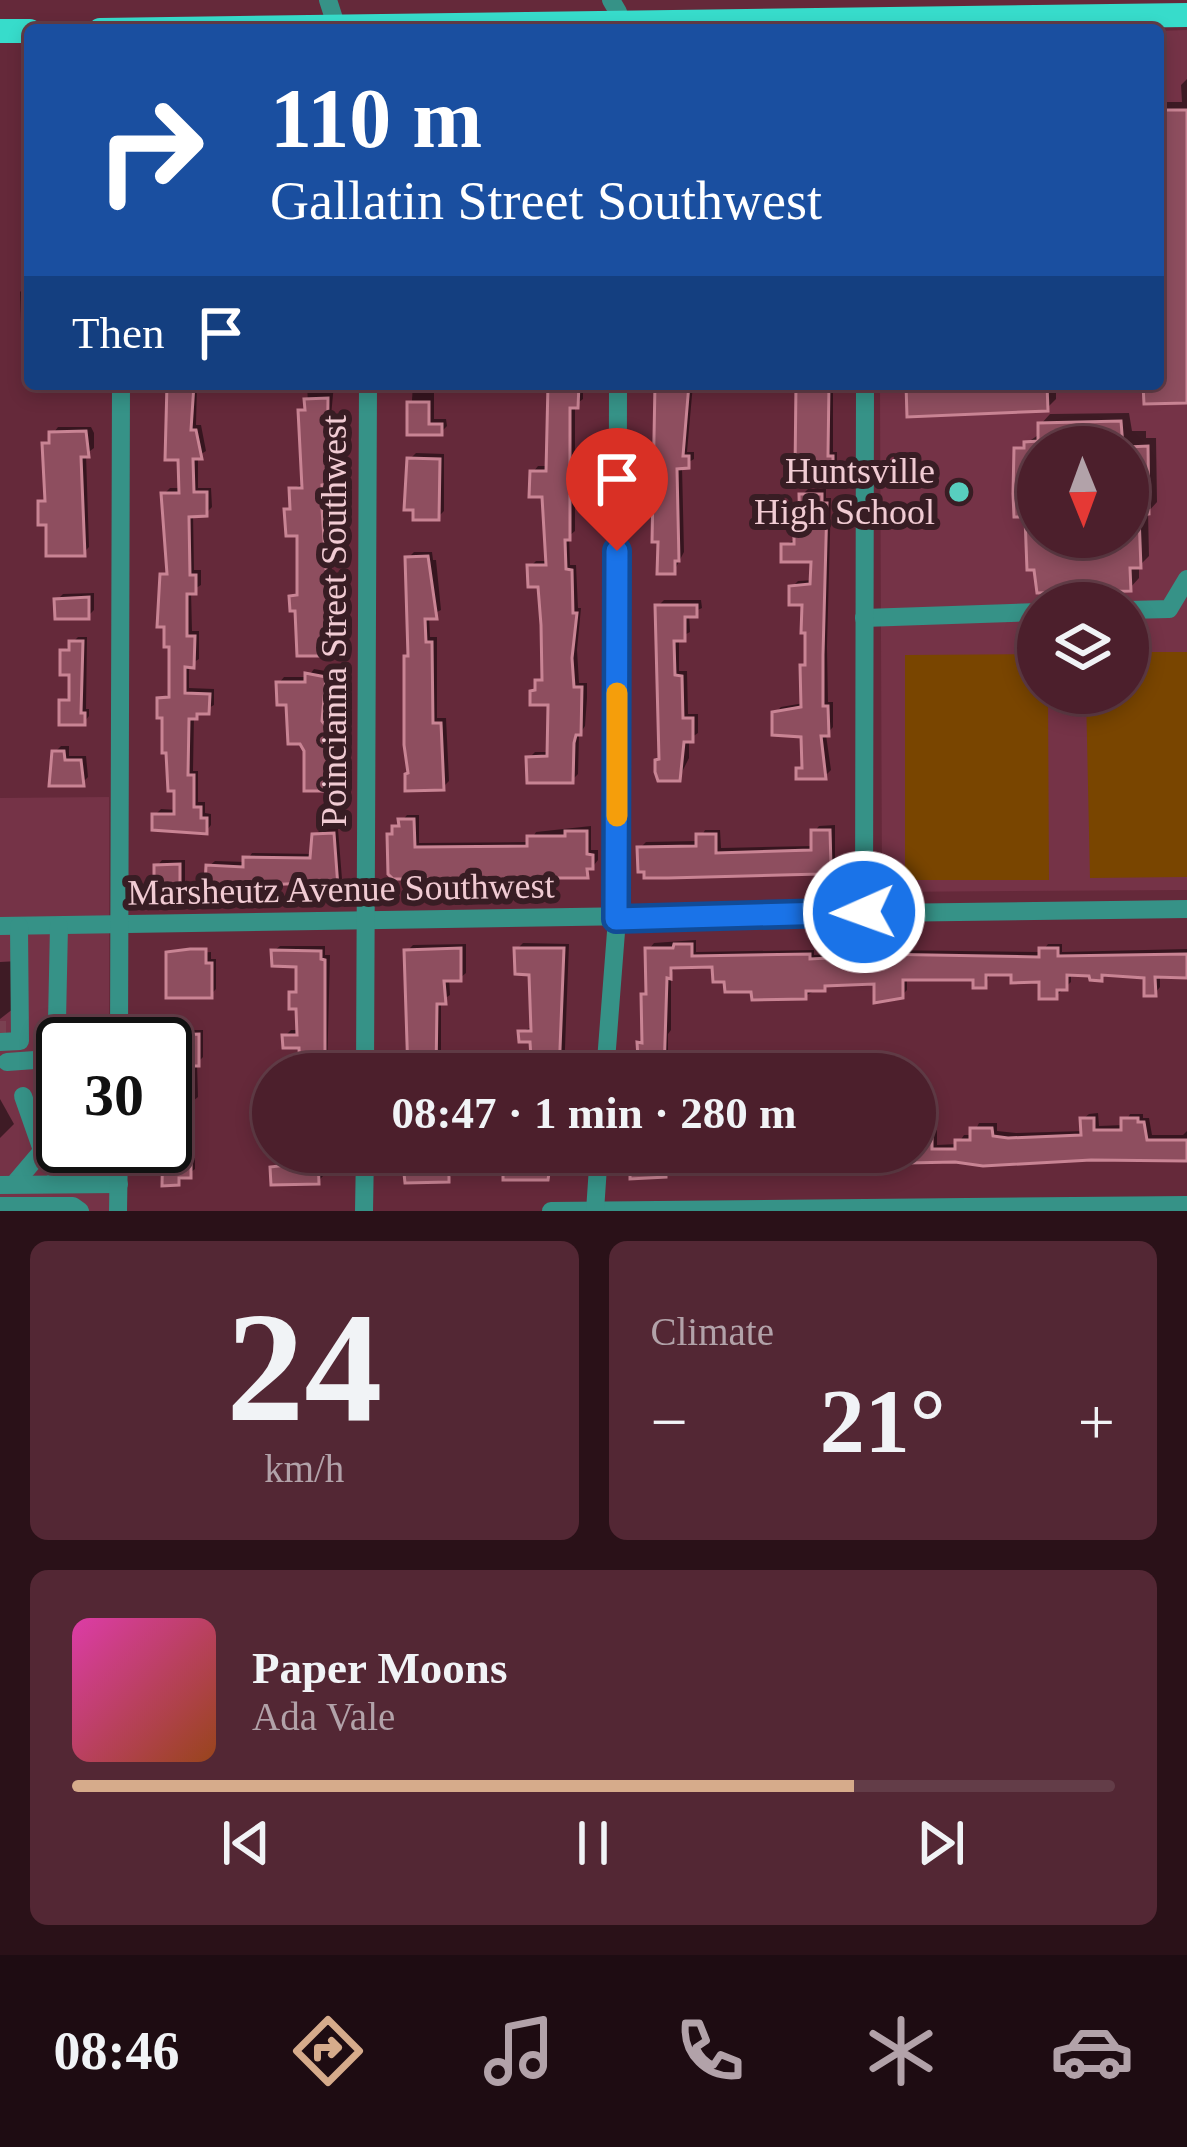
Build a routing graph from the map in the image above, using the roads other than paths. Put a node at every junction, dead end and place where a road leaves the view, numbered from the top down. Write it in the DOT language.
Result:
graph roads {
  1 [pos="1006,8"];
  2 [pos="1187,15"];
  3 [pos="616,18"];
  4 [pos="482,24"];
  5 [pos="865,24"];
  6 [pos="121,390"];
  7 [pos="368,390"];
  8 [pos="618,390"];
  9 [pos="865,390"];
  10 [pos="1187,579"];
  11 [pos="1149,609"];
  12 [pos="1017,613"];
  13 [pos="864,618"];
  14 [pos="1187,909"];
  15 [pos="864,912"];
  16 [pos="366,918"];
  17 [pos="616,919"];
  18 [pos="119,925"];
  19 [pos="9,926"];
  20 [pos="59,926"];
  21 [pos="9,952"];
  22 [pos="60,1017"];
  23 [pos="119,1017"];
  24 [pos="9,1034"];
  25 [pos="365,1053"];
  26 [pos="606,1053"];
  27 [pos="36,1059"];
  28 [pos="4,1061"];
  29 [pos="36,1134"];
  30 [pos="36,1159"];
  31 [pos="57,1173"];
  32 [pos="85,1173"];
  33 [pos="118,1173"];
  34 [pos="365,1173"];
  35 [pos="598,1173"];
  36 [pos="64,1184"];
  37 [pos="86,1184"];
  38 [pos="118,1184"];
  39 [pos="7,1185"];
  40 [pos="1187,1205"];
  41 [pos="0,1206"];
  42 [pos="80,1211"];
  43 [pos="118,1211"];
  44 [pos="364,1211"];
  45 [pos="551,1211"];
  46 [pos="595,1211"];
  1 -- 2 [label="main road"];
  1 -- 5 [label="main road"];
  3 -- 4 [label="main road"];
  3 -- 5 [label="main road"];
  6 -- 18 [label="street"];
  7 -- 16 [label="street, Poincianna Street Southwest"];
  8 -- 17 [label="street"];
  9 -- 13 [label="street"];
  10 -- 11 [label="street"];
  12 -- 13 [label="street"];
  13 -- 15 [label="street"];
  14 -- 15 [label="street, Marsheutz Avenue Southwest"];
  15 -- 17 [label="street, Marsheutz Avenue Southwest"];
  16 -- 17 [label="street, Marsheutz Avenue Southwest"];
  16 -- 18 [label="street, Marsheutz Avenue Southwest"];
  16 -- 25 [label="street, Poincianna Street Southwest"];
  17 -- 26 [label="street"];
  18 -- 20 [label="street, Marsheutz Avenue Southwest"];
  18 -- 23 [label="street"];
  19 -- 20 [label="street, Marsheutz Avenue Southwest"];
  19 -- 21 [label="street"];
  20 -- 22 [label="street"];
  21 -- 24 [label="street"];
  27 -- 28 [label="street"];
  28 -- 29 [label="street"];
  30 -- 39 [label="street"];
  31 -- 36 [label="street"];
  32 -- 37 [label="street"];
  33 -- 38 [label="street"];
  34 -- 44 [label="street"];
  35 -- 46 [label="street"];
  36 -- 37 [label="street"];
  36 -- 39 [label="street"];
  37 -- 38 [label="street"];
  38 -- 43 [label="street"];
  40 -- 46 [label="street"];
  41 -- 42 [label="street"];
  45 -- 46 [label="street"];
}
